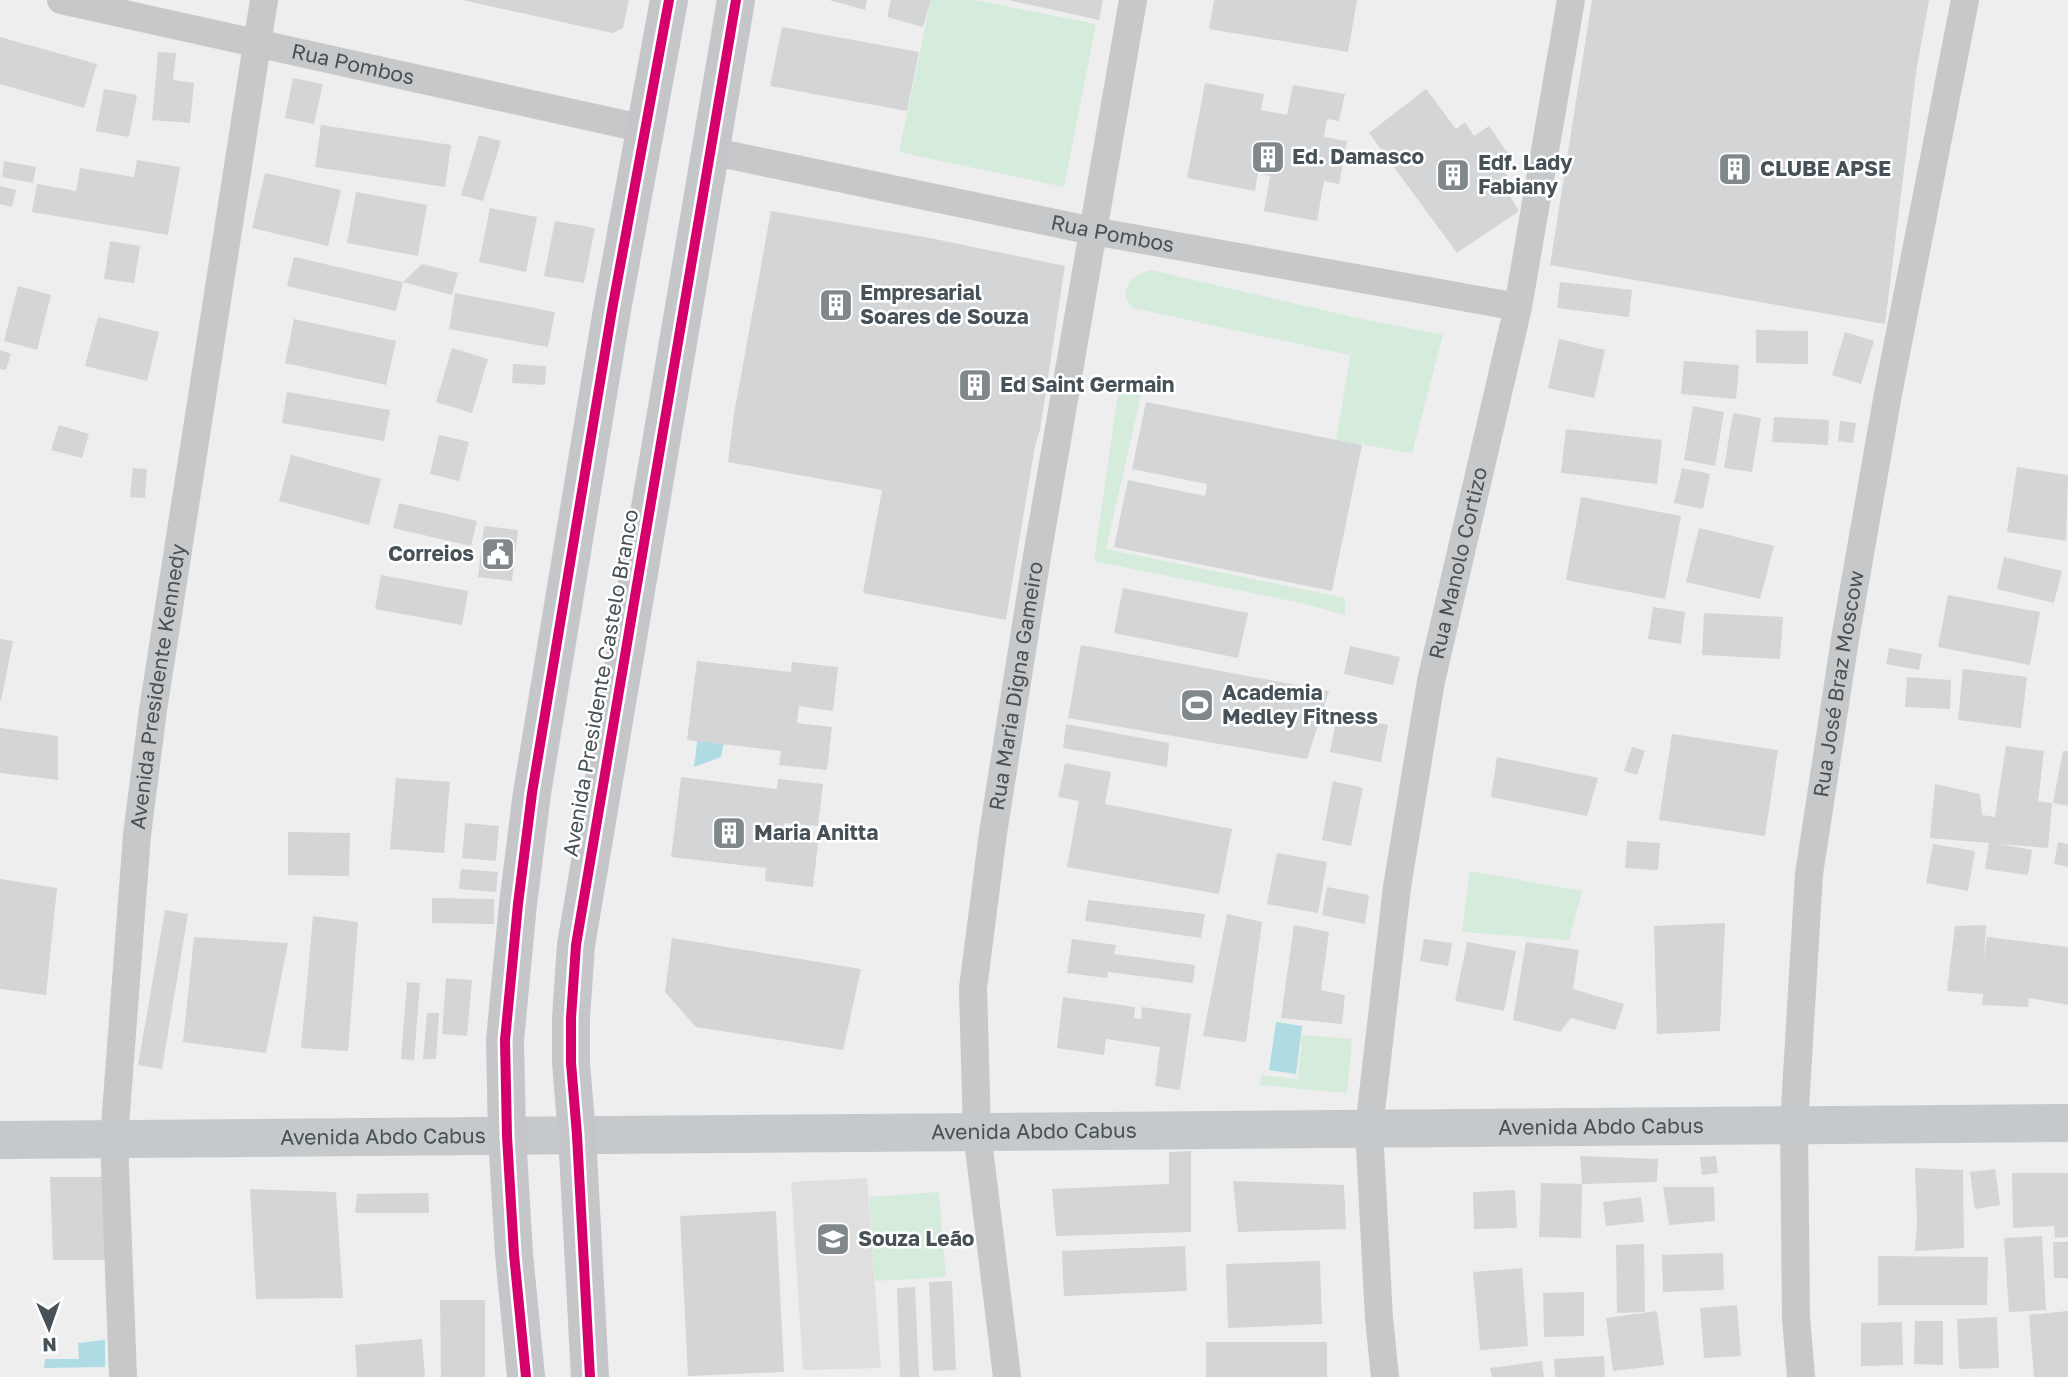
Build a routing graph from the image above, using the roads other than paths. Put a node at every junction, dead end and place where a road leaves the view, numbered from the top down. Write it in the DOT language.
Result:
graph roads {
  1 [pos="61,0"];
  2 [pos="264,0"];
  3 [pos="669,0"];
  4 [pos="736,0"];
  5 [pos="1133,0"];
  6 [pos="1571,0"];
  7 [pos="1965,0"];
  8 [pos="257,43"];
  9 [pos="645,129"];
  10 [pos="710,151"];
  11 [pos="1093,231"];
  12 [pos="1518,307"];
  13 [pos="2068,1123"];
  14 [pos="1794,1125"];
  15 [pos="1369,1128"];
  16 [pos="976,1132"];
  17 [pos="578,1135"];
  18 [pos="507,1136"];
  19 [pos="114,1139"];
  20 [pos="0,1140"];
  21 [pos="123,1377"];
  22 [pos="526,1377"];
  23 [pos="590,1377"];
  24 [pos="1007,1377"];
  25 [pos="1385,1377"];
  26 [pos="1801,1377"];
  1 -- 8 [label="street, Rua Pombos"];
  2 -- 8 [label="street, Avenida Presidente Kennedy"];
  3 -- 9 [label="main road"];
  4 -- 10 [label="main road, Avenida Presidente Castelo Branco"];
  5 -- 11 [label="street, Rua Maria Digna Gameiro"];
  6 -- 12 [label="street, Rua Manolo Cortizo"];
  7 -- 14 [label="street, Rua José Braz Moscow"];
  8 -- 9 [label="street, Rua Pombos"];
  8 -- 19 [label="street, Avenida Presidente Kennedy"];
  9 -- 18 [label="main road"];
  10 -- 11 [label="street, Rua Pombos"];
  10 -- 17 [label="main road, Avenida Presidente Castelo Branco"];
  11 -- 12 [label="street, Rua Pombos"];
  11 -- 16 [label="street, Rua Maria Digna Gameiro"];
  12 -- 15 [label="street, Rua Manolo Cortizo"];
  13 -- 14 [label="main road, Avenida Abdo Cabus"];
  14 -- 15 [label="main road, Avenida Abdo Cabus"];
  14 -- 26 [label="street, Rua José Braz Moscow"];
  15 -- 16 [label="main road, Avenida Abdo Cabus"];
  15 -- 25 [label="street, Rua Manolo Cortizo"];
  16 -- 17 [label="main road, Avenida Abdo Cabus"];
  16 -- 24 [label="street, Rua Maria Digna Gameiro"];
  17 -- 18 [label="main road, Avenida Abdo Cabus"];
  17 -- 23 [label="main road, Avenida Presidente Castelo Branco"];
  18 -- 19 [label="main road, Avenida Abdo Cabus"];
  18 -- 22 [label="main road"];
  19 -- 20 [label="main road, Avenida Abdo Cabus"];
  19 -- 21 [label="street, Avenida Presidente Kennedy"];
}
